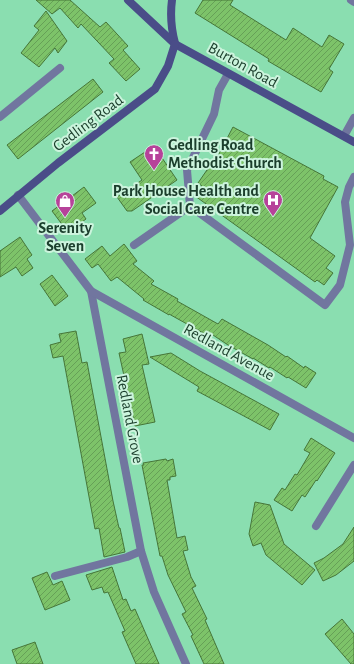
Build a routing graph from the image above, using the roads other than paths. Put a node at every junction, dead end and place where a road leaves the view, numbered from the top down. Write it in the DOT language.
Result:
graph roads {
  1 [pos="128,0"];
  2 [pos="172,0"];
  3 [pos="350,0"];
  4 [pos="354,2"];
  5 [pos="175,44"];
  6 [pos="60,68"];
  7 [pos="228,74"];
  8 [pos="0,117"];
  9 [pos="354,118"];
  10 [pos="344,136"];
  11 [pos="354,142"];
  12 [pos="354,177"];
  13 [pos="18,195"];
  14 [pos="190,206"];
  15 [pos="0,211"];
  16 [pos="134,245"];
  17 [pos="91,291"];
  18 [pos="354,438"];
  19 [pos="354,465"];
  20 [pos="316,526"];
  21 [pos="141,551"];
  22 [pos="55,576"];
  23 [pos="186,664"];
  1 -- 5 [label="street, Burton Road"];
  2 -- 5 [label="street"];
  3 -- 4 [label="street"];
  5 -- 7 [label="street, Burton Road"];
  5 -- 13 [label="street, Gedling Road"];
  6 -- 8 [label="street"];
  7 -- 10 [label="street, Burton Road"];
  7 -- 14 [label="street"];
  9 -- 10 [label="street"];
  10 -- 11 [label="street, Burton Road"];
  12 -- 14 [label="street"];
  13 -- 15 [label="street, Gedling Road"];
  13 -- 17 [label="street, Redland Grove"];
  14 -- 16 [label="street"];
  17 -- 18 [label="street, Redland Avenue"];
  17 -- 21 [label="street, Redland Grove"];
  19 -- 20 [label="street"];
  21 -- 22 [label="street"];
  21 -- 23 [label="street, Redland Grove"];
}
